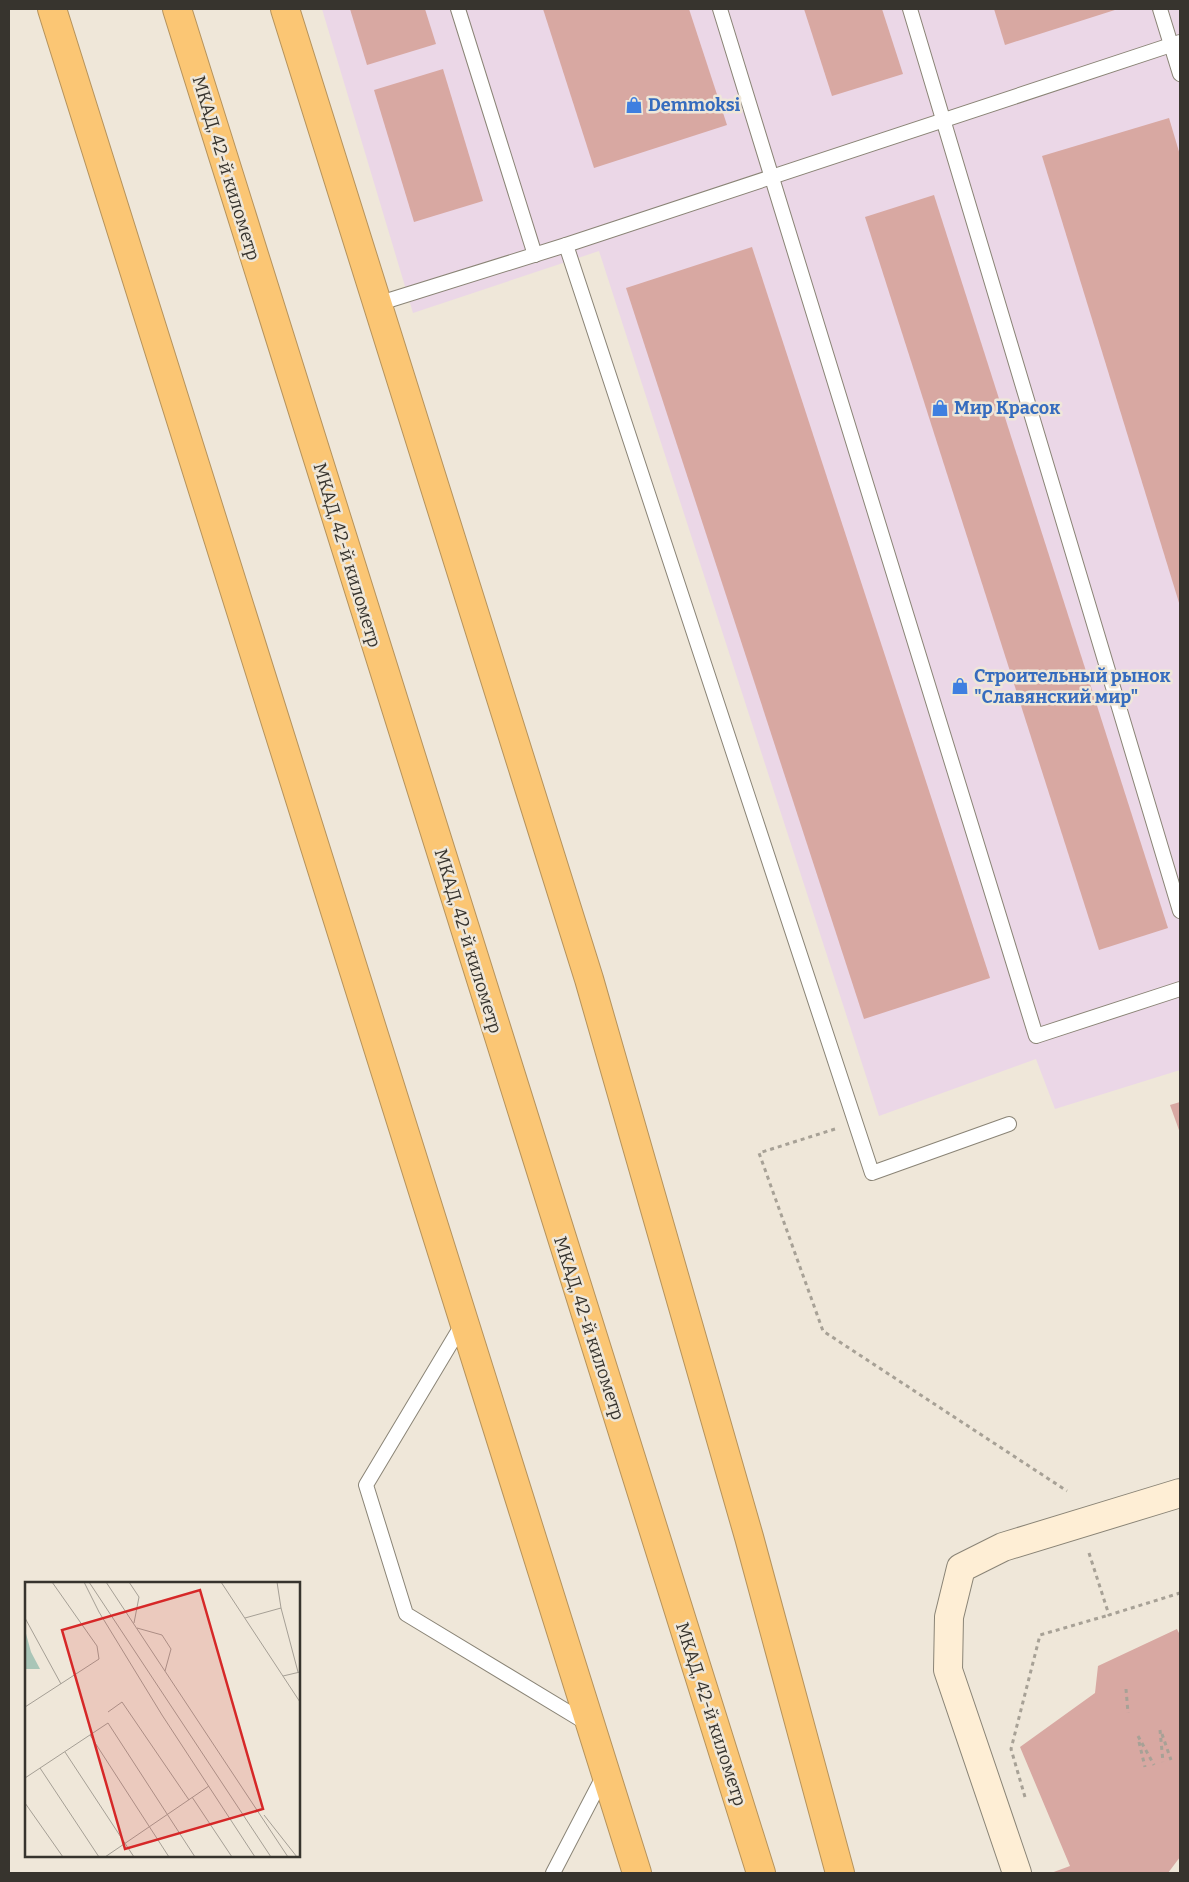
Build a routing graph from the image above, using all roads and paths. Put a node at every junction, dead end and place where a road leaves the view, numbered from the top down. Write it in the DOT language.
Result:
graph roads {
  1 [pos="35,9"];
  2 [pos="52,9"];
  3 [pos="177,9"];
  4 [pos="285,9"];
  5 [pos="458,9"];
  6 [pos="720,9"];
  7 [pos="910,9"];
  8 [pos="1160,9"];
  9 [pos="1176,44"];
  10 [pos="1180,74"];
  11 [pos="83,107"];
  12 [pos="944,120"];
  13 [pos="772,177"];
  14 [pos="566,245"];
  15 [pos="535,255"];
  16 [pos="377,304"];
  17 [pos="1180,911"];
  18 [pos="1180,990"];
  19 [pos="856,1122"];
  20 [pos="1009,1124"];
  21 [pos="463,1323"];
  22 [pos="1067,1491"];
  23 [pos="1180,1493"];
  24 [pos="1090,1553"];
  25 [pos="1180,1593"];
  26 [pos="1109,1615"];
  27 [pos="1126,1689"];
  28 [pos="1128,1713"];
  29 [pos="591,1726"];
  30 [pos="1171,1760"];
  31 [pos="1162,1762"];
  32 [pos="1154,1765"];
  33 [pos="1145,1767"];
  34 [pos="605,1772"];
  35 [pos="1027,1806"];
  36 [pos="554,1873"];
  37 [pos="637,1873"];
  38 [pos="761,1873"];
  39 [pos="840,1873"];
  40 [pos="1017,1873"];
  1 -- 11 [label="highway"];
  2 -- 11 [label="highway"];
  3 -- 38 [label="highway, МКАД, 42-й километр"];
  4 -- 16 [label="highway"];
  5 -- 15 [label="lane"];
  6 -- 13 [label="lane"];
  7 -- 12 [label="lane"];
  8 -- 9 [label="lane"];
  9 -- 10 [label="lane"];
  9 -- 12 [label="lane"];
  11 -- 21 [label="highway"];
  12 -- 13 [label="lane"];
  12 -- 17 [label="lane"];
  13 -- 14 [label="lane"];
  13 -- 18 [label="lane"];
  14 -- 15 [label="lane"];
  14 -- 19 [label="lane"];
  15 -- 16 [label="lane"];
  16 -- 39 [label="highway"];
  19 -- 20 [label="lane"];
  19 -- 22 [label="path"];
  21 -- 29 [label="highway"];
  21 -- 29 [label="lane"];
  23 -- 40 [label="street"];
  24 -- 26 [label="path"];
  25 -- 26 [label="path"];
  26 -- 35 [label="path"];
  27 -- 28 [label="path"];
  29 -- 34 [label="highway"];
  30 -- 31 [label="path"];
  32 -- 33 [label="path"];
  34 -- 36 [label="lane"];
  34 -- 37 [label="highway"];
}
